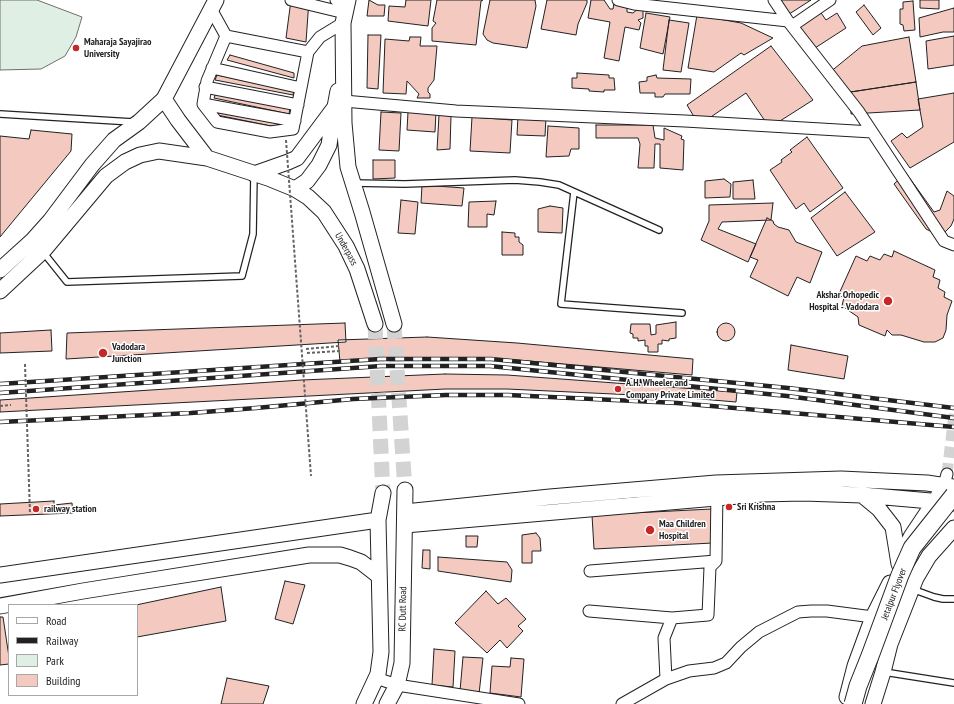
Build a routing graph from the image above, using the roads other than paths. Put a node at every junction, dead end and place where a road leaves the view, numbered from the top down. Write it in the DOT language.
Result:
graph roads {
  1 [pos="291,0"];
  2 [pos="618,0"];
  3 [pos="774,0"];
  4 [pos="830,0"];
  5 [pos="213,5"];
  6 [pos="344,8"];
  7 [pos="790,23"];
  8 [pos="226,36"];
  9 [pos="308,52"];
  10 [pos="212,68"];
  11 [pos="205,87"];
  12 [pos="301,88"];
  13 [pos="164,98"];
  14 [pos="203,104"];
  15 [pos="339,104"];
  16 [pos="298,105"];
  17 [pos="0,114"];
  18 [pos="295,121"];
  19 [pos="139,122"];
  20 [pos="872,132"];
  21 [pos="207,158"];
  22 [pos="254,174"];
  23 [pos="353,183"];
  24 [pos="295,189"];
  25 [pos="574,192"];
  26 [pos="659,230"];
  27 [pos="33,240"];
  28 [pos="954,245"];
  29 [pos="42,251"];
  30 [pos="0,270"];
  31 [pos="0,291"];
  32 [pos="682,313"];
  33 [pos="375,324"];
  34 [pos="394,324"];
  35 [pos="950,485"];
  36 [pos="405,490"];
  37 [pos="717,490"];
  38 [pos="382,493"];
  39 [pos="862,495"];
  40 [pos="936,501"];
  41 [pos="954,503"];
  42 [pos="405,519"];
  43 [pos="378,520"];
  44 [pos="952,534"];
  45 [pos="716,561"];
  46 [pos="899,564"];
  47 [pos="590,571"];
  48 [pos="0,575"];
  49 [pos="380,576"];
  50 [pos="912,589"];
  51 [pos="954,599"];
  52 [pos="11,604"];
  53 [pos="589,611"];
  54 [pos="873,617"];
  55 [pos="672,618"];
  56 [pos="883,672"];
  57 [pos="376,678"];
  58 [pos="666,679"];
  59 [pos="954,683"];
  60 [pos="397,685"];
  61 [pos="499,702"];
  62 [pos="364,704"];
  63 [pos="387,704"];
  64 [pos="519,704"];
  65 [pos="622,704"];
  66 [pos="845,704"];
  67 [pos="853,704"];
  68 [pos="873,704"];
  1 -- 6 [label="street"];
  2 -- 7 [label="street"];
  3 -- 7 [label="street"];
  4 -- 7 [label="street"];
  5 -- 8 [label="street"];
  5 -- 13 [label="main road"];
  6 -- 9 [label="street"];
  6 -- 15 [label="main road"];
  7 -- 20 [label="street"];
  8 -- 9 [label="street"];
  8 -- 10 [label="street"];
  9 -- 12 [label="street"];
  10 -- 11 [label="street"];
  10 -- 12 [label="street"];
  11 -- 14 [label="street"];
  11 -- 16 [label="street"];
  12 -- 16 [label="street"];
  13 -- 19 [label="main road"];
  13 -- 21 [label="main road"];
  14 -- 18 [label="street"];
  14 -- 18 [label="street"];
  15 -- 20 [label="street"];
  15 -- 22 [label="main road"];
  15 -- 23 [label="main road"];
  15 -- 24 [label="main road"];
  16 -- 18 [label="street"];
  17 -- 19 [label="lane"];
  19 -- 27 [label="main road"];
  20 -- 28 [label="street"];
  21 -- 22 [label="main road, Underpass"];
  21 -- 29 [label="main road, Underpass"];
  22 -- 24 [label="main road, Underpass"];
  22 -- 29 [label="lane"];
  23 -- 25 [label="lane"];
  23 -- 34 [label="main road"];
  24 -- 33 [label="main road, Underpass"];
  25 -- 26 [label="lane"];
  25 -- 32 [label="lane"];
  27 -- 29 [label="lane"];
  27 -- 30 [label="main road"];
  29 -- 31 [label="main road, Underpass"];
  35 -- 37 [label="main road"];
  35 -- 40 [label="main road"];
  35 -- 67 [label="main road, Jetalpur Flyover, bridge"];
  36 -- 42 [label="main road"];
  37 -- 39 [label="main road"];
  37 -- 42 [label="main road"];
  37 -- 45 [label="street"];
  38 -- 43 [label="main road"];
  39 -- 40 [label="main road"];
  39 -- 46 [label="main road"];
  40 -- 41 [label="main road"];
  40 -- 46 [label="main road"];
  42 -- 60 [label="main road, RC Dutt Road"];
  43 -- 48 [label="main road"];
  43 -- 49 [label="main road"];
  44 -- 50 [label="main road"];
  45 -- 47 [label="street"];
  45 -- 55 [label="street"];
  46 -- 54 [label="main road"];
  49 -- 52 [label="main road"];
  49 -- 57 [label="main road"];
  50 -- 51 [label="lane"];
  50 -- 56 [label="main road"];
  53 -- 55 [label="street"];
  54 -- 58 [label="street"];
  54 -- 66 [label="main road"];
  55 -- 58 [label="street"];
  56 -- 59 [label="lane"];
  56 -- 68 [label="main road"];
  57 -- 60 [label="street"];
  57 -- 62 [label="main road"];
  58 -- 65 [label="street"];
  60 -- 61 [label="street"];
  60 -- 63 [label="main road, RC Dutt Road"];
  61 -- 64 [label="street"];
}
